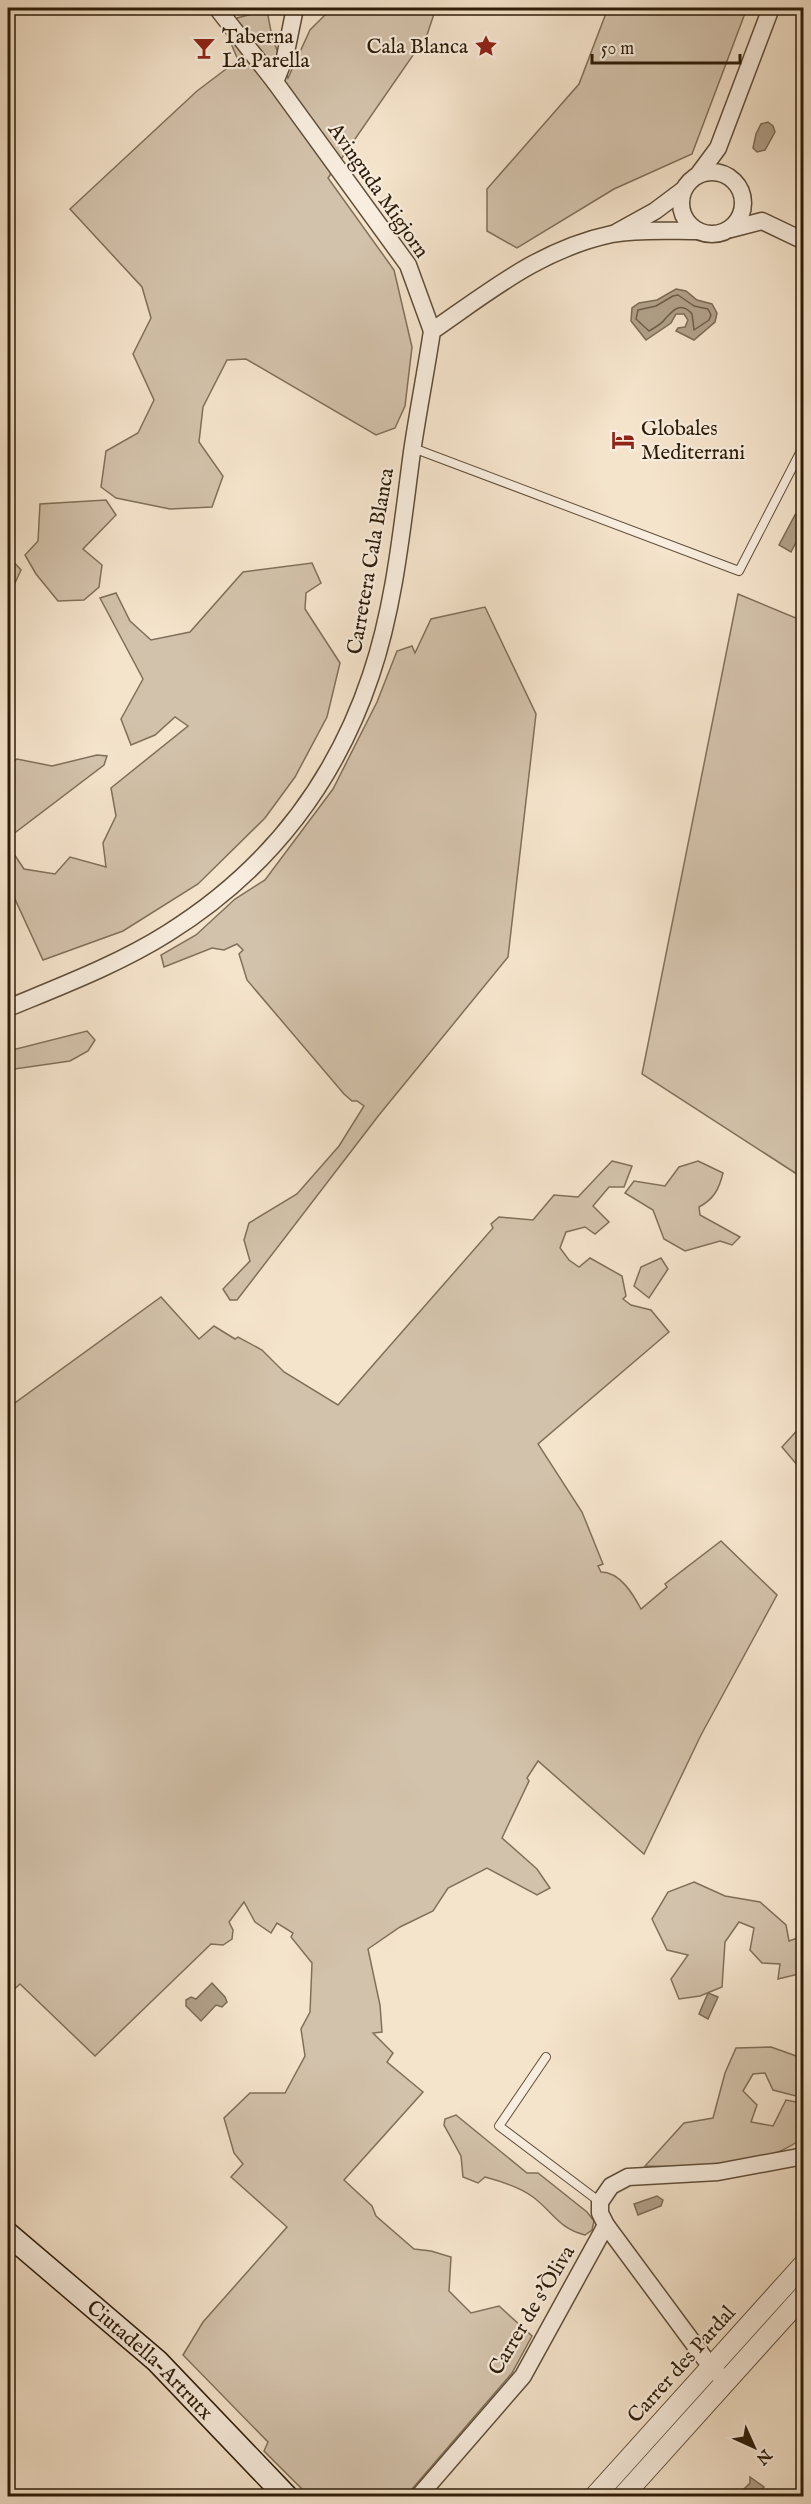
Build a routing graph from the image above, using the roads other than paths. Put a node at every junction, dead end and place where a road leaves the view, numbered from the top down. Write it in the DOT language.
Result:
graph roads {
  1 [pos="217,8"];
  2 [pos="294,8"];
  3 [pos="771,8"];
  4 [pos="275,82"];
  5 [pos="698,175"];
  6 [pos="683,190"];
  7 [pos="731,229"];
  8 [pos="698,231"];
  9 [pos="614,234"];
  10 [pos="804,241"];
  11 [pos="432,331"];
  12 [pos="804,445"];
  13 [pos="413,448"];
  14 [pos="8,1008"];
  15 [pos="546,2057"];
  16 [pos="804,2156"];
  17 [pos="600,2202"];
  18 [pos="606,2225"];
  19 [pos="8,2234"];
  20 [pos="804,2264"];
  21 [pos="804,2295"];
  22 [pos="711,2367"];
  23 [pos="726,2382"];
  24 [pos="286,2496"];
  25 [pos="419,2496"];
  26 [pos="595,2496"];
  27 [pos="623,2496"];
  1 -- 4 [label="street, Avinguda Migjorn"];
  2 -- 4 [label="street"];
  3 -- 5 [label="street"];
  4 -- 11 [label="street, Avinguda Migjorn"];
  5 -- 6 [label="street"];
  5 -- 7 [label="street"];
  6 -- 8 [label="street"];
  6 -- 9 [label="street"];
  7 -- 8 [label="street"];
  7 -- 10 [label="street"];
  8 -- 9 [label="street"];
  9 -- 11 [label="street"];
  11 -- 13 [label="street, Carretera Cala Blanca"];
  12 -- 13 [label="lane"];
  13 -- 14 [label="street, Carretera Cala Blanca"];
  15 -- 17 [label="lane"];
  16 -- 17 [label="street"];
  17 -- 18 [label="street"];
  18 -- 22 [label="street"];
  18 -- 25 [label="street, Carrer de s'Òliva"];
  19 -- 24 [label="main road, Ciutadella-Artrutx"];
  20 -- 22 [label="street, Carrer des Pardal"];
  21 -- 23 [label="street"];
  22 -- 23 [label="street"];
  22 -- 26 [label="street, Carrer des Pardal"];
  23 -- 27 [label="street"];
}
